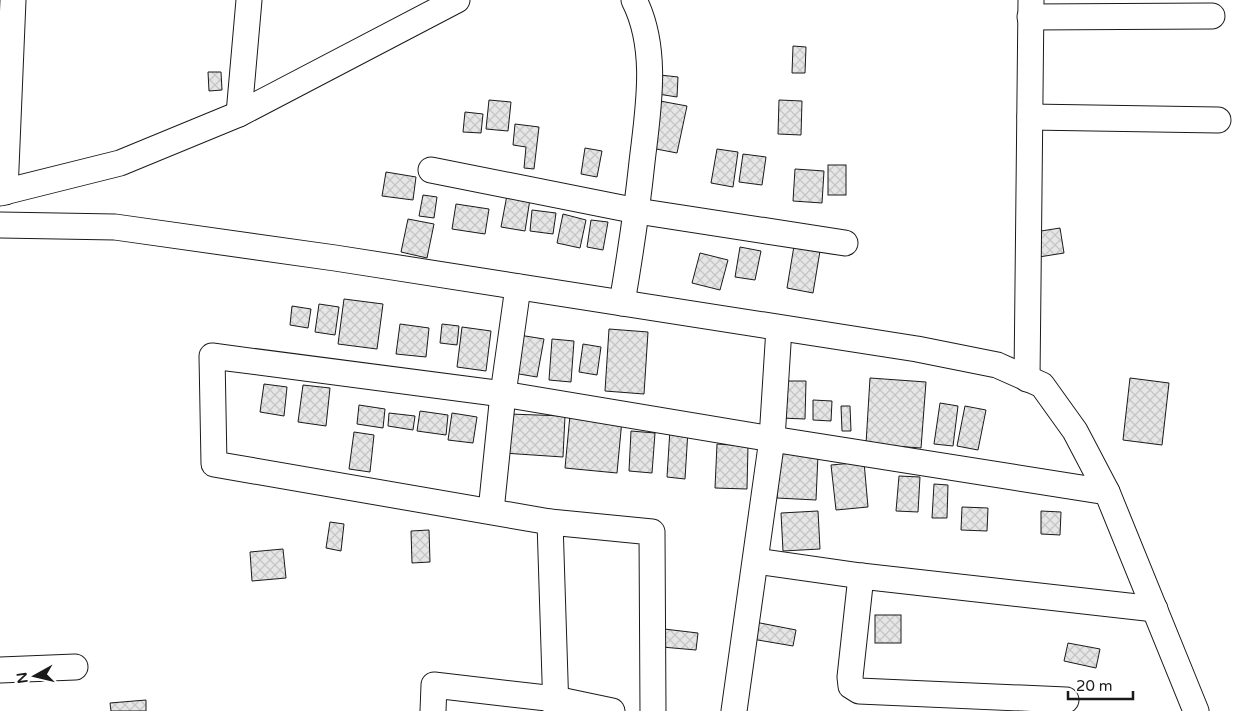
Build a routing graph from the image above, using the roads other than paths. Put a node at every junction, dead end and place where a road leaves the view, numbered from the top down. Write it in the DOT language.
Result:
graph roads {
  1 [pos="13,0"];
  2 [pos="249,0"];
  3 [pos="457,0"];
  4 [pos="634,0"];
  5 [pos="1031,8"];
  6 [pos="1212,16"];
  7 [pos="239,114"];
  8 [pos="1030,117"];
  9 [pos="1218,120"];
  10 [pos="431,170"];
  11 [pos="2,193"];
  12 [pos="637,211"];
  13 [pos="0,226"];
  14 [pos="845,243"];
  15 [pos="518,287"];
  16 [pos="622,303"];
  17 [pos="779,328"];
  18 [pos="1027,379"];
  19 [pos="503,394"];
  20 [pos="772,439"];
  21 [pos="1107,492"];
  22 [pos="490,512"];
  23 [pos="550,522"];
  24 [pos="756,561"];
  25 [pos="861,576"];
  26 [pos="1154,609"];
  27 [pos="75,667"];
  28 [pos="0,670"];
  29 [pos="1066,700"];
  30 [pos="556,705"];
  31 [pos="433,711"];
  32 [pos="612,711"];
  33 [pos="653,711"];
  34 [pos="734,711"];
  35 [pos="1196,711"];
  1 -- 11 [label="street"];
  2 -- 7 [label="street"];
  3 -- 7 [label="street"];
  4 -- 12 [label="street"];
  5 -- 6 [label="street"];
  5 -- 8 [label="street"];
  7 -- 11 [label="street"];
  8 -- 9 [label="street"];
  8 -- 18 [label="street"];
  10 -- 12 [label="street"];
  12 -- 14 [label="street"];
  12 -- 16 [label="street"];
  13 -- 15 [label="street"];
  15 -- 16 [label="street"];
  15 -- 19 [label="street"];
  16 -- 17 [label="street"];
  17 -- 18 [label="street"];
  17 -- 20 [label="street"];
  18 -- 21 [label="street"];
  19 -- 20 [label="street"];
  19 -- 22 [label="street"];
  19 -- 22 [label="street"];
  20 -- 21 [label="street"];
  20 -- 24 [label="street"];
  21 -- 26 [label="street"];
  22 -- 23 [label="street"];
  23 -- 30 [label="street"];
  23 -- 33 [label="street"];
  24 -- 25 [label="street"];
  24 -- 34 [label="street"];
  25 -- 26 [label="street"];
  25 -- 29 [label="street"];
  26 -- 35 [label="street"];
  27 -- 28 [label="street"];
  30 -- 31 [label="street"];
  30 -- 32 [label="street"];
}
